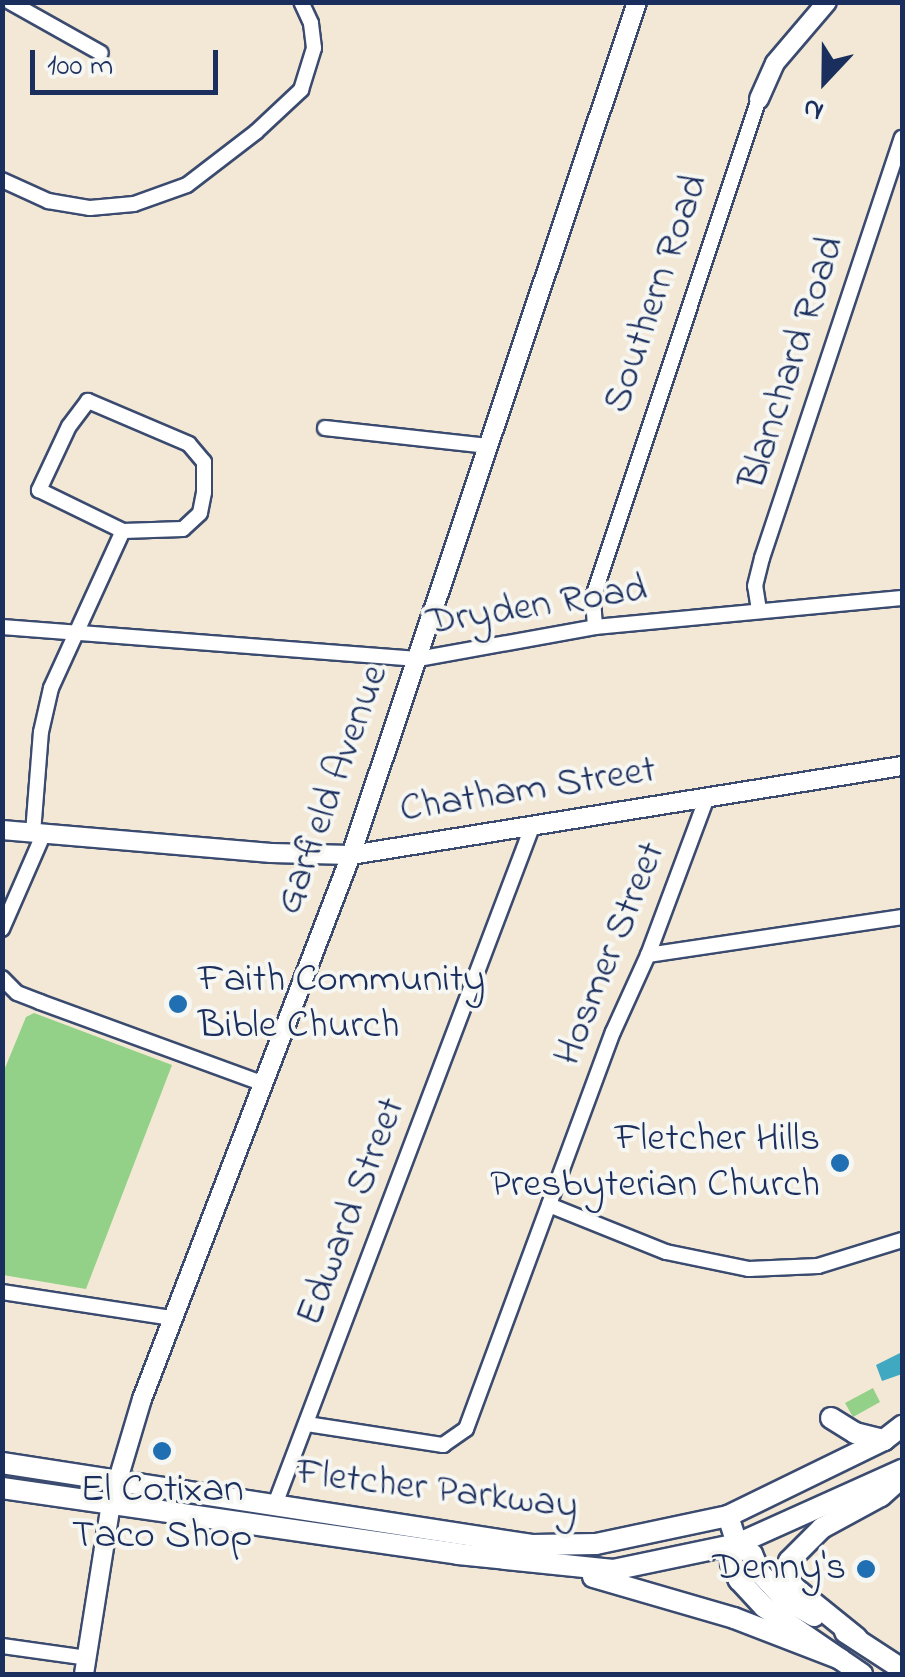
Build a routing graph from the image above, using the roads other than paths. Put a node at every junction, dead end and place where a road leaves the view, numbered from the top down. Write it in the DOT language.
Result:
graph roads {
  1 [pos="10,2"];
  2 [pos="301,2"];
  3 [pos="637,2"];
  4 [pos="827,2"];
  5 [pos="101,53"];
  6 [pos="759,99"];
  7 [pos="902,139"];
  8 [pos="2,180"];
  9 [pos="324,428"];
  10 [pos="488,446"];
  11 [pos="124,531"];
  12 [pos="902,598"];
  13 [pos="759,610"];
  14 [pos="2,627"];
  15 [pos="595,627"];
  16 [pos="79,632"];
  17 [pos="418,659"];
  18 [pos="902,766"];
  19 [pos="707,797"];
  20 [pos="532,827"];
  21 [pos="2,830"];
  22 [pos="38,834"];
  23 [pos="351,855"];
  24 [pos="902,917"];
  25 [pos="2,929"];
  26 [pos="648,955"];
  27 [pos="2,978"];
  28 [pos="261,1083"];
  29 [pos="549,1205"];
  30 [pos="902,1240"];
  31 [pos="2,1292"];
  32 [pos="172,1318"];
  33 [pos="831,1418"];
  34 [pos="307,1424"];
  35 [pos="902,1426"];
  36 [pos="884,1440"];
  37 [pos="2,1463"];
  38 [pos="902,1473"];
  39 [pos="117,1480"];
  40 [pos="2,1488"];
  41 [pos="112,1503"];
  42 [pos="274,1507"];
  43 [pos="728,1516"];
  44 [pos="220,1521"];
  45 [pos="737,1544"];
  46 [pos="533,1564"];
  47 [pos="857,1638"];
  48 [pos="2,1646"];
  49 [pos="86,1666"];
  50 [pos="835,1667"];
  51 [pos="902,1669"];
  52 [pos="862,1674"];
  1 -- 5 [label="street"];
  2 -- 8 [label="street"];
  3 -- 10 [label="street, Garfield Avenue"];
  4 -- 6 [label="street, Southern Road"];
  6 -- 15 [label="street, Southern Road"];
  7 -- 13 [label="street, Blanchard Road"];
  9 -- 10 [label="street"];
  10 -- 17 [label="street, Garfield Avenue"];
  11 -- 11 [label="street"];
  11 -- 16 [label="street"];
  12 -- 13 [label="street, Dryden Road"];
  13 -- 15 [label="street, Dryden Road"];
  14 -- 16 [label="street, Dryden Road"];
  15 -- 17 [label="street, Dryden Road"];
  16 -- 17 [label="street, Dryden Road"];
  16 -- 22 [label="street"];
  17 -- 23 [label="street, Garfield Avenue"];
  18 -- 19 [label="street, Chatham Street"];
  19 -- 20 [label="street, Chatham Street"];
  19 -- 26 [label="street, Hosmer Street"];
  20 -- 23 [label="street, Chatham Street"];
  20 -- 34 [label="street, Edward Street"];
  21 -- 22 [label="street, Chatham Street"];
  22 -- 23 [label="street, Chatham Street"];
  22 -- 25 [label="street"];
  23 -- 28 [label="street, Garfield Avenue"];
  24 -- 26 [label="street"];
  26 -- 29 [label="street, Hosmer Street"];
  27 -- 28 [label="street"];
  28 -- 32 [label="street, Garfield Avenue"];
  29 -- 30 [label="street"];
  29 -- 34 [label="street, Hosmer Street"];
  31 -- 32 [label="street"];
  32 -- 39 [label="street, Garfield Avenue"];
  33 -- 36 [label="main road"];
  34 -- 42 [label="street, Edward Street"];
  35 -- 36 [label="main road, Fletcher Parkway"];
  36 -- 43 [label="main road, Fletcher Parkway"];
  37 -- 39 [label="main road, Fletcher Parkway"];
  38 -- 45 [label="main road, Fletcher Parkway"];
  38 -- 47 [label="main road"];
  39 -- 41 [label="street, Garfield Avenue"];
  39 -- 42 [label="main road, Fletcher Parkway"];
  40 -- 41 [label="main road, Fletcher Parkway"];
  41 -- 44 [label="main road, Fletcher Parkway"];
  41 -- 49 [label="street, Garfield Avenue"];
  42 -- 43 [label="main road, Fletcher Parkway"];
  42 -- 44 [label="main road"];
  43 -- 45 [label="main road"];
  44 -- 46 [label="main road, Fletcher Parkway"];
  45 -- 46 [label="main road, Fletcher Parkway"];
  45 -- 47 [label="main road"];
  45 -- 50 [label="main road"];
  46 -- 50 [label="main road"];
  47 -- 51 [label="main road"];
  48 -- 49 [label="street"];
  50 -- 52 [label="main road"];
}
